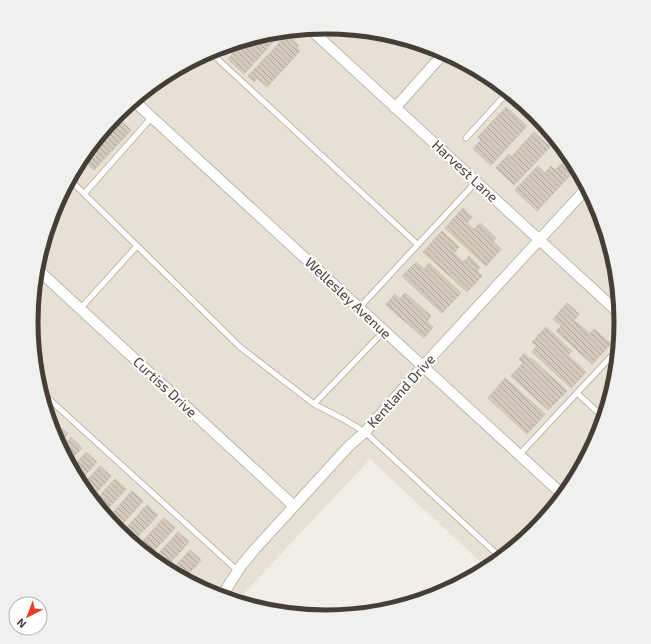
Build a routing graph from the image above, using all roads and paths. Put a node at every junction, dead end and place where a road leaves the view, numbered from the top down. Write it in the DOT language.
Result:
graph roads {
  1 [pos="316,35"];
  2 [pos="215,56"];
  3 [pos="440,58"];
  4 [pos="504,97"];
  5 [pos="137,104"];
  6 [pos="395,108"];
  7 [pos="152,117"];
  8 [pos="466,138"];
  9 [pos="476,182"];
  10 [pos="73,183"];
  11 [pos="583,193"];
  12 [pos="84,194"];
  13 [pos="539,240"];
  14 [pos="417,244"];
  15 [pos="137,246"];
  16 [pos="42,273"];
  17 [pos="359,308"];
  18 [pos="613,308"];
  19 [pos="80,309"];
  20 [pos="384,331"];
  21 [pos="611,356"];
  22 [pos="423,366"];
  23 [pos="577,393"];
  24 [pos="47,397"];
  25 [pos="314,404"];
  26 [pos="599,413"];
  27 [pos="365,432"];
  28 [pos="519,455"];
  29 [pos="558,491"];
  30 [pos="294,506"];
  31 [pos="496,554"];
  32 [pos="238,571"];
  33 [pos="224,592"];
  1 -- 6 [label="street, Harvest Lane"];
  2 -- 14 [label="lane"];
  3 -- 6 [label="street"];
  4 -- 8 [label="lane"];
  5 -- 7 [label="street, Wellesley Avenue"];
  6 -- 9 [label="street, Harvest Lane"];
  7 -- 12 [label="lane"];
  7 -- 17 [label="street, Wellesley Avenue"];
  9 -- 13 [label="street, Harvest Lane"];
  9 -- 14 [label="lane"];
  10 -- 12 [label="lane"];
  11 -- 13 [label="street, Kentland Drive"];
  12 -- 15 [label="lane"];
  13 -- 18 [label="street, Harvest Lane"];
  13 -- 22 [label="street, Kentland Drive"];
  14 -- 17 [label="lane"];
  15 -- 19 [label="lane"];
  15 -- 25 [label="lane"];
  16 -- 19 [label="street, Curtiss Drive"];
  17 -- 20 [label="street, Wellesley Avenue"];
  19 -- 30 [label="street, Curtiss Drive"];
  20 -- 22 [label="street, Wellesley Avenue"];
  20 -- 25 [label="lane"];
  21 -- 23 [label="lane"];
  22 -- 27 [label="street, Kentland Drive"];
  22 -- 28 [label="street, Wellesley Avenue"];
  23 -- 26 [label="lane"];
  23 -- 28 [label="lane"];
  24 -- 32 [label="lane"];
  25 -- 27 [label="lane"];
  27 -- 30 [label="street, Kentland Drive"];
  27 -- 31 [label="lane"];
  28 -- 29 [label="street, Wellesley Avenue"];
  30 -- 32 [label="street, Kentland Drive"];
  32 -- 33 [label="street, Kentland Drive"];
}
